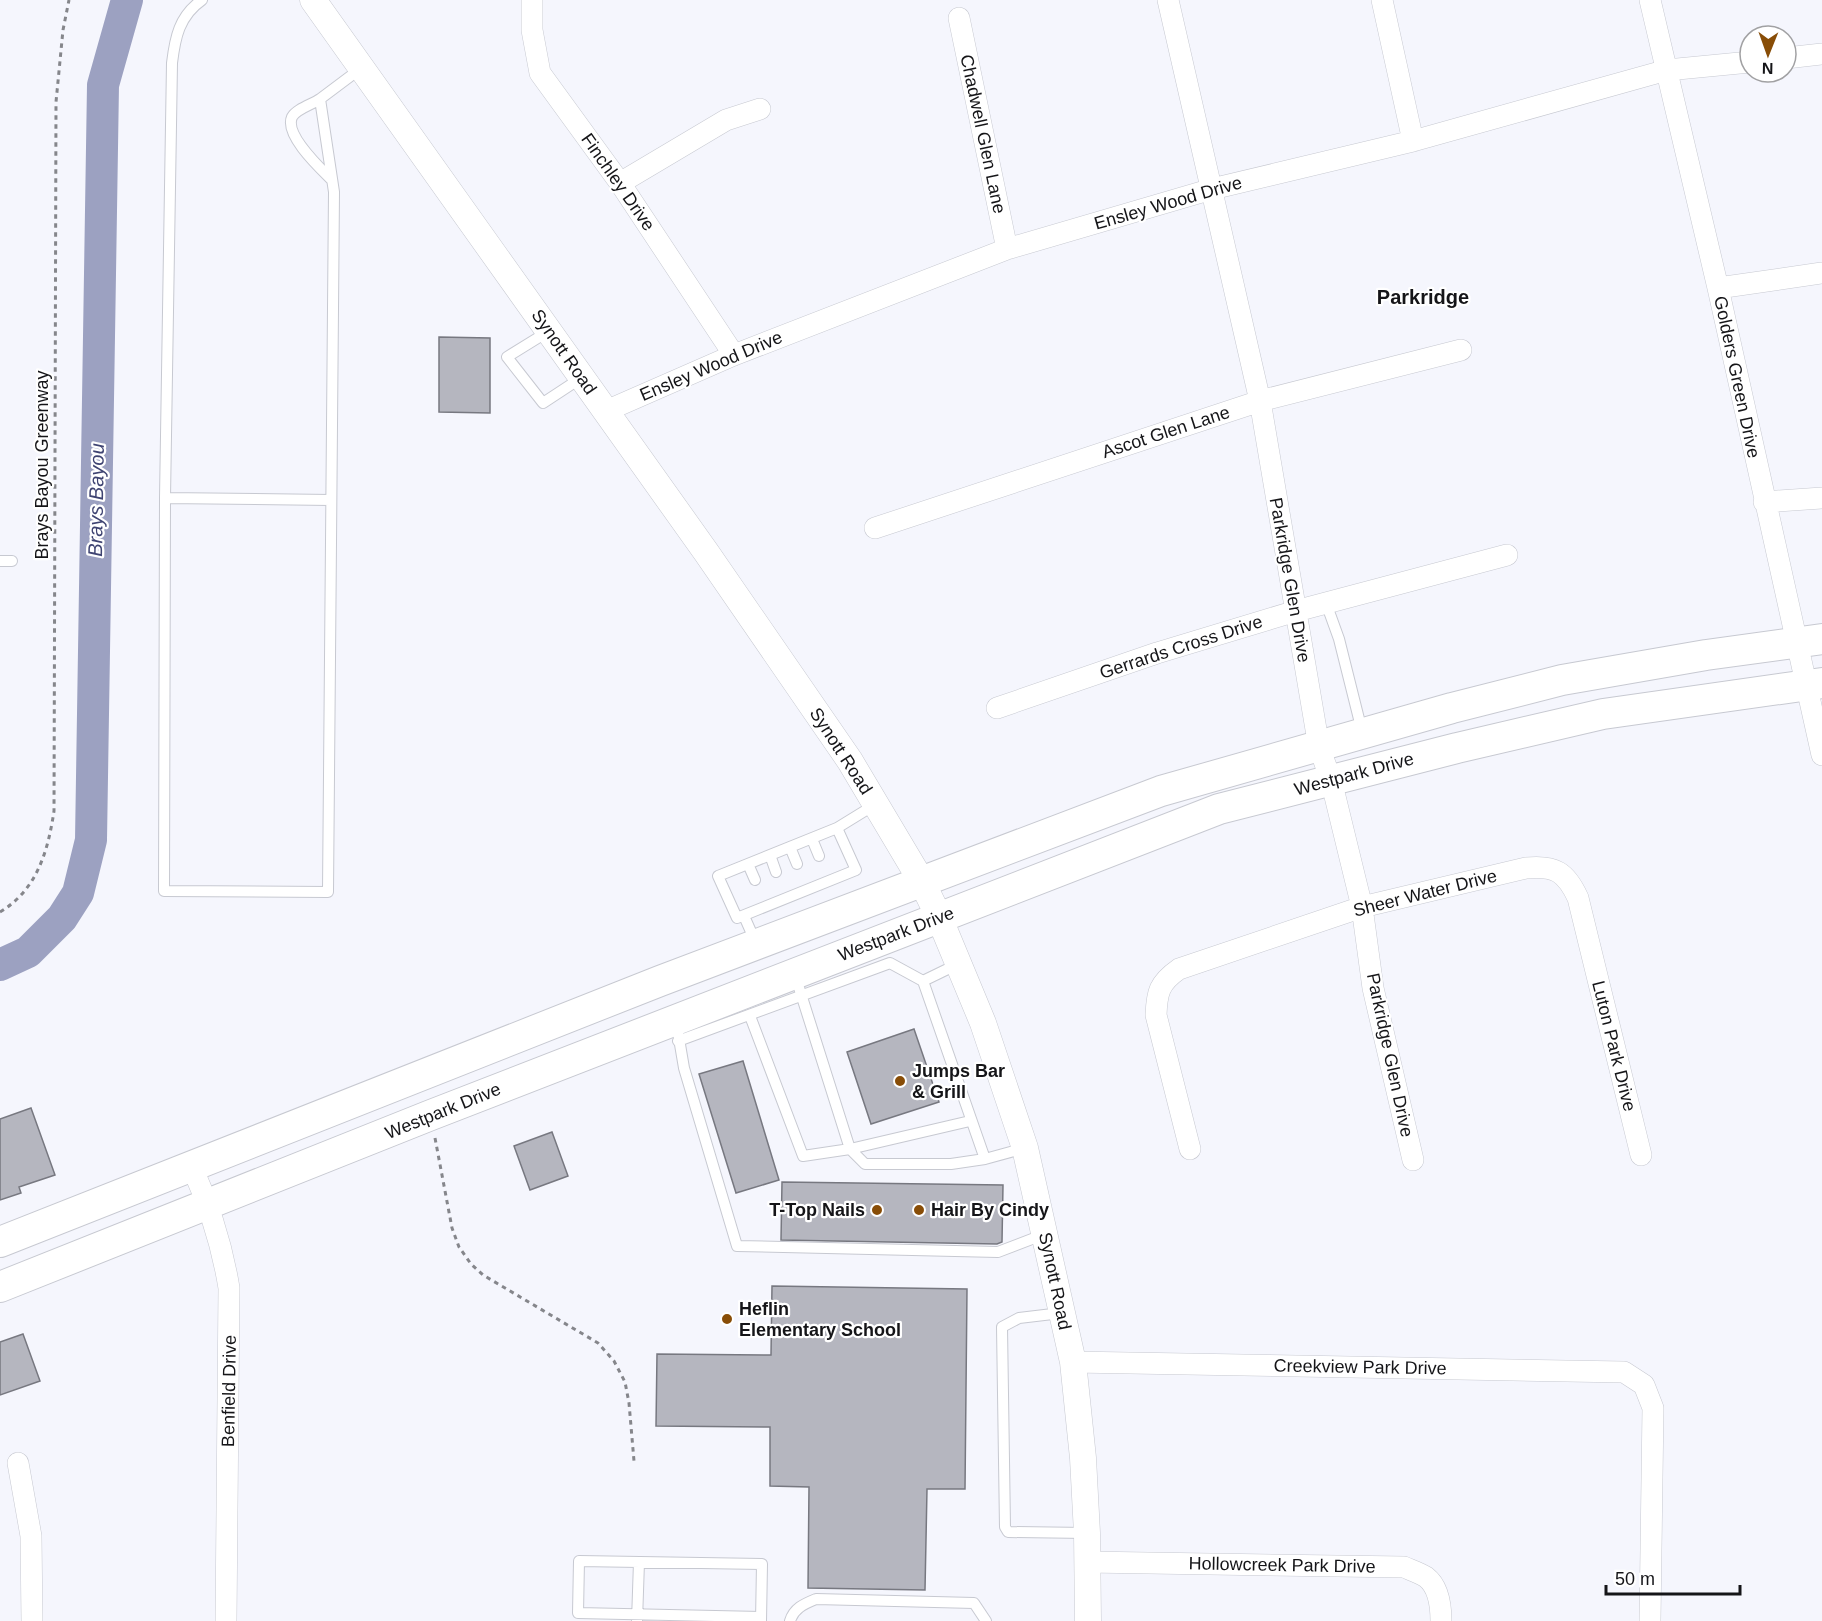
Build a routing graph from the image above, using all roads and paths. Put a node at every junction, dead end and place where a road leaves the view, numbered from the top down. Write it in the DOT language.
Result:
graph roads {
  1 [pos="69,0"];
  2 [pos="202,0"];
  3 [pos="312,0"];
  4 [pos="532,0"];
  5 [pos="1168,0"];
  6 [pos="1382,0"];
  7 [pos="1650,0"];
  8 [pos="959,18"];
  9 [pos="1822,54"];
  10 [pos="1798,57"];
  11 [pos="1738,63"];
  12 [pos="360,69"];
  13 [pos="1667,70"];
  14 [pos="320,99"];
  15 [pos="760,109"];
  16 [pos="1413,141"];
  17 [pos="333,181"];
  18 [pos="620,183"];
  19 [pos="1212,189"];
  20 [pos="1007,249"];
  21 [pos="1822,273"];
  22 [pos="1718,288"];
  23 [pos="549,331"];
  24 [pos="1461,350"];
  25 [pos="734,355"];
  26 [pos="581,378"];
  27 [pos="1260,401"];
  28 [pos="606,411"];
  29 [pos="165,498"];
  30 [pos="1822,498"];
  31 [pos="331,500"];
  32 [pos="1764,502"];
  33 [pos="875,528"];
  34 [pos="1507,555"];
  35 [pos="0,561"];
  36 [pos="12,561"];
  37 [pos="1326,603"];
  38 [pos="1296,611"];
  39 [pos="1809,640"];
  40 [pos="1813,683"];
  41 [pos="997,708"];
  42 [pos="1363,734"];
  43 [pos="1319,747"];
  44 [pos="1822,755"];
  45 [pos="1331,780"];
  46 [pos="876,804"];
  47 [pos="837,828"];
  48 [pos="812,839"];
  49 [pos="790,847"];
  50 [pos="770,855"];
  51 [pos="819,856"];
  52 [pos="748,864"];
  53 [pos="797,864"];
  54 [pos="776,872"];
  55 [pos="755,880"];
  56 [pos="922,882"];
  57 [pos="1362,907"];
  58 [pos="0,912"];
  59 [pos="744,916"];
  60 [pos="939,917"];
  61 [pos="1587,938"];
  62 [pos="756,944"];
  63 [pos="958,964"];
  64 [pos="660,981"];
  65 [pos="923,981"];
  66 [pos="799,985"];
  67 [pos="750,1016"];
  68 [pos="677,1031"];
  69 [pos="431,1115"];
  70 [pos="970,1121"];
  71 [pos="1025,1148"];
  72 [pos="850,1149"];
  73 [pos="1190,1149"];
  74 [pos="1641,1155"];
  75 [pos="985,1159"];
  76 [pos="1413,1160"];
  77 [pos="192,1167"];
  78 [pos="209,1205"];
  79 [pos="1046,1234"];
  80 [pos="0,1242"];
  81 [pos="0,1287"];
  82 [pos="1062,1313"];
  83 [pos="1073,1362"];
  84 [pos="634,1461"];
  85 [pos="18,1463"];
  86 [pos="1087,1533"];
  87 [pos="639,1562"];
  88 [pos="1087,1562"];
  89 [pos="637,1618"];
  90 [pos="761,1619"];
  91 [pos="32,1621"];
  92 [pos="226,1621"];
  93 [pos="790,1621"];
  94 [pos="986,1621"];
  95 [pos="1088,1621"];
  96 [pos="1441,1621"];
  97 [pos="1650,1621"];
  1 -- 58 [label="path, Brays Bayou Greenway"];
  2 -- 29 [label="lane"];
  3 -- 12 [label="street, Synott Road"];
  4 -- 18 [label="street, Finchley Drive"];
  5 -- 19 [label="street, Parkridge Glen Drive"];
  6 -- 16 [label="street"];
  7 -- 13 [label="street, Golders Green Drive"];
  8 -- 20 [label="street, Chadwell Glen Lane"];
  9 -- 10 [label="street"];
  11 -- 13 [label="street, Ensley Wood Drive"];
  12 -- 14 [label="lane"];
  12 -- 23 [label="street, Synott Road"];
  13 -- 16 [label="street, Ensley Wood Drive"];
  13 -- 22 [label="street, Golders Green Drive"];
  14 -- 17 [label="lane"];
  14 -- 17 [label="lane"];
  15 -- 18 [label="street"];
  16 -- 19 [label="street, Ensley Wood Drive"];
  17 -- 31 [label="lane"];
  18 -- 25 [label="street, Finchley Drive"];
  19 -- 20 [label="street, Ensley Wood Drive"];
  19 -- 27 [label="street, Parkridge Glen Drive"];
  20 -- 25 [label="street, Ensley Wood Drive"];
  21 -- 22 [label="street"];
  22 -- 32 [label="street, Golders Green Drive"];
  23 -- 26 [label="street, Synott Road"];
  23 -- 26 [label="lane"];
  24 -- 27 [label="street, Ascot Glen Lane"];
  25 -- 28 [label="street, Ensley Wood Drive"];
  26 -- 28 [label="street, Synott Road"];
  27 -- 33 [label="street, Ascot Glen Lane"];
  27 -- 38 [label="street, Parkridge Glen Drive"];
  28 -- 46 [label="street, Synott Road"];
  29 -- 31 [label="lane"];
  29 -- 31 [label="lane"];
  30 -- 32 [label="street"];
  32 -- 39 [label="street, Golders Green Drive"];
  34 -- 37 [label="street, Gerrards Cross Drive"];
  35 -- 36 [label="lane"];
  37 -- 38 [label="street, Gerrards Cross Drive"];
  37 -- 42 [label="lane"];
  38 -- 41 [label="street, Gerrards Cross Drive"];
  38 -- 43 [label="street, Parkridge Glen Drive"];
  39 -- 40 [label="street, Golders Green Drive"];
  39 -- 42 [label="main road, Westpark Drive"];
  40 -- 44 [label="street, Golders Green Drive"];
  40 -- 45 [label="main road, Westpark Drive"];
  42 -- 43 [label="main road, Westpark Drive"];
  43 -- 45 [label="street, Parkridge Glen Drive"];
  43 -- 56 [label="main road, Westpark Drive"];
  45 -- 57 [label="street, Parkridge Glen Drive"];
  45 -- 60 [label="main road, Westpark Drive"];
  46 -- 47 [label="lane"];
  46 -- 56 [label="street, Synott Road"];
  47 -- 48 [label="lane"];
  47 -- 59 [label="lane"];
  48 -- 49 [label="lane"];
  48 -- 51 [label="lane"];
  49 -- 50 [label="lane"];
  49 -- 53 [label="lane"];
  50 -- 52 [label="lane"];
  50 -- 54 [label="lane"];
  52 -- 55 [label="lane"];
  52 -- 59 [label="lane"];
  56 -- 60 [label="street, Synott Road"];
  56 -- 62 [label="main road, Westpark Drive"];
  57 -- 61 [label="street, Sheer Water Drive"];
  57 -- 73 [label="street, Sheer Water Drive"];
  57 -- 76 [label="street, Parkridge Glen Drive"];
  59 -- 62 [label="lane"];
  60 -- 63 [label="street, Synott Road"];
  60 -- 66 [label="main road, Westpark Drive"];
  61 -- 74 [label="street, Luton Park Drive"];
  62 -- 64 [label="main road, Westpark Drive"];
  63 -- 65 [label="lane"];
  63 -- 71 [label="street, Synott Road"];
  64 -- 68 [label="main road"];
  64 -- 77 [label="main road, Westpark Drive"];
  65 -- 66 [label="lane"];
  65 -- 70 [label="lane"];
  66 -- 67 [label="lane"];
  66 -- 68 [label="main road, Westpark Drive"];
  66 -- 72 [label="lane"];
  67 -- 68 [label="lane"];
  67 -- 72 [label="lane"];
  68 -- 69 [label="main road, Westpark Drive"];
  68 -- 79 [label="lane"];
  69 -- 78 [label="main road, Westpark Drive"];
  69 -- 84 [label="path"];
  70 -- 72 [label="lane"];
  70 -- 75 [label="lane"];
  71 -- 75 [label="lane"];
  71 -- 79 [label="street, Synott Road"];
  72 -- 75 [label="lane"];
  77 -- 78 [label="street, Benfield Drive"];
  77 -- 80 [label="main road, Westpark Drive"];
  78 -- 81 [label="main road, Westpark Drive"];
  78 -- 92 [label="street, Benfield Drive"];
  79 -- 82 [label="street, Synott Road"];
  82 -- 83 [label="street, Synott Road"];
  82 -- 86 [label="lane"];
  83 -- 86 [label="street, Synott Road"];
  83 -- 97 [label="street, Creekview Park Drive"];
  85 -- 91 [label="street"];
  86 -- 88 [label="street, Synott Road"];
  87 -- 89 [label="lane"];
  87 -- 89 [label="lane"];
  87 -- 90 [label="lane"];
  88 -- 95 [label="street, Synott Road"];
  88 -- 96 [label="street, Hollowcreek Park Drive"];
  89 -- 90 [label="lane"];
  93 -- 94 [label="lane"];
}
